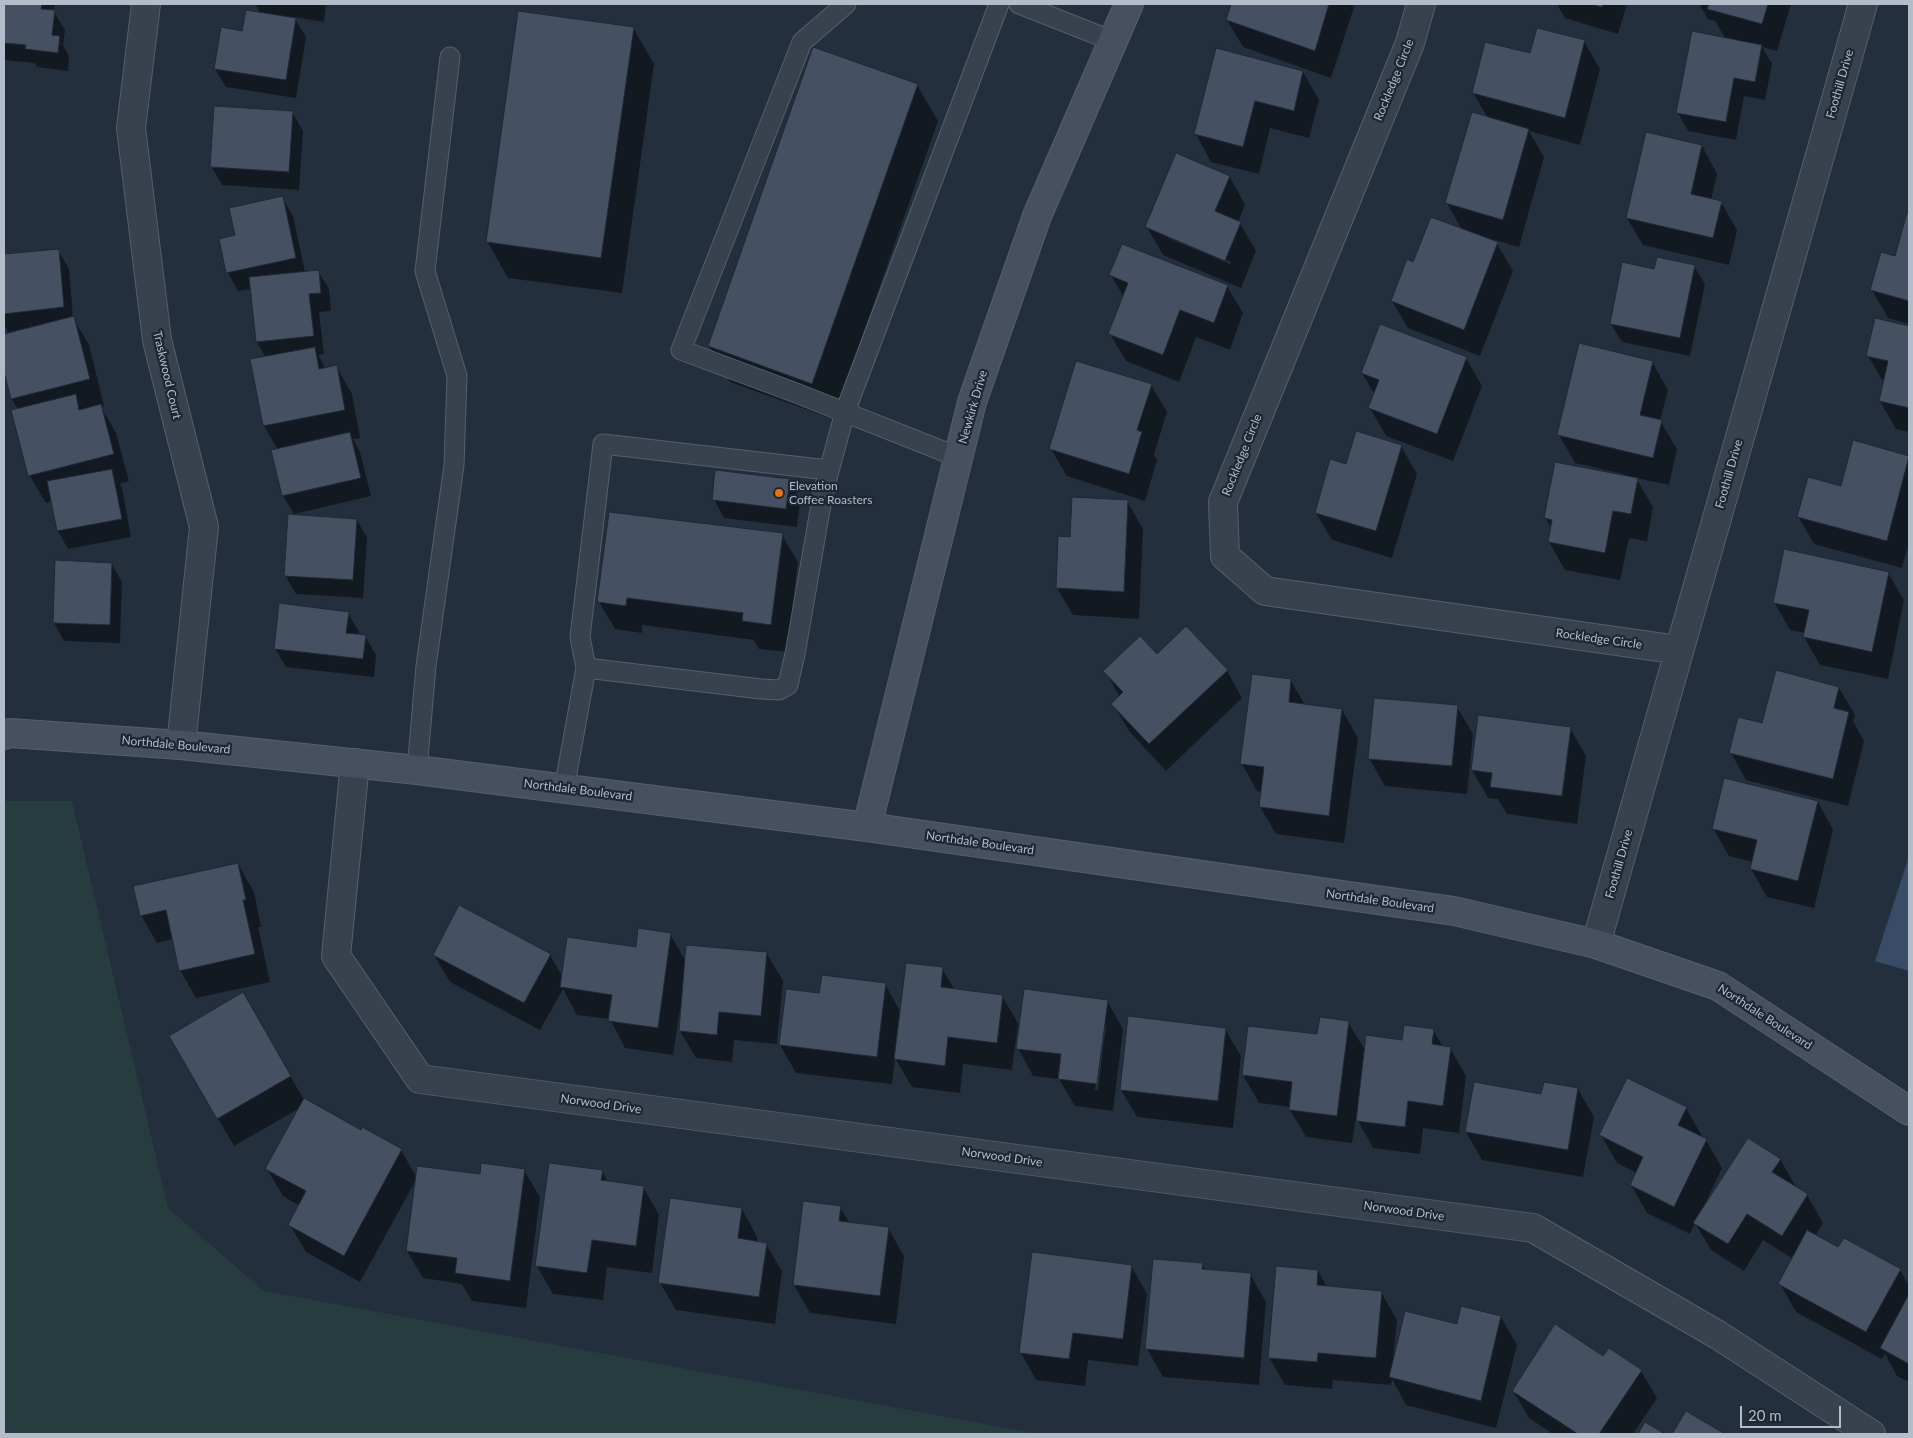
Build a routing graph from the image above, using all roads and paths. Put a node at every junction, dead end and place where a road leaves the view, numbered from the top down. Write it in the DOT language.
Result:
graph roads {
  1 [pos="146,4"];
  2 [pos="846,4"];
  3 [pos="999,4"];
  4 [pos="1019,4"];
  5 [pos="1129,4"];
  6 [pos="1421,4"];
  7 [pos="1863,4"];
  8 [pos="1113,41"];
  9 [pos="450,57"];
  10 [pos="845,412"];
  11 [pos="958,457"];
  12 [pos="828,470"];
  13 [pos="1679,650"];
  14 [pos="586,668"];
  15 [pos="4,735"];
  16 [pos="181,745"];
  17 [pos="355,763"];
  18 [pos="417,770"];
  19 [pos="564,789"];
  20 [pos="867,827"];
  21 [pos="1596,944"];
  22 [pos="1909,1111"];
  23 [pos="1871,1434"];
  1 -- 16 [label="street, Traskwood Court"];
  2 -- 10 [label="lane"];
  3 -- 10 [label="lane"];
  4 -- 8 [label="lane"];
  5 -- 8 [label="street, Newkirk Drive"];
  6 -- 13 [label="street, Rockledge Circle"];
  7 -- 13 [label="street, Foothill Drive"];
  8 -- 11 [label="street, Newkirk Drive"];
  9 -- 18 [label="lane"];
  10 -- 11 [label="lane"];
  10 -- 12 [label="lane"];
  11 -- 20 [label="street, Newkirk Drive"];
  12 -- 14 [label="lane"];
  12 -- 14 [label="lane"];
  13 -- 21 [label="street, Foothill Drive"];
  14 -- 19 [label="lane"];
  15 -- 16 [label="street, Northdale Boulevard"];
  16 -- 17 [label="street, Northdale Boulevard"];
  17 -- 18 [label="street, Northdale Boulevard"];
  17 -- 23 [label="street, Norwood Drive"];
  18 -- 19 [label="street, Northdale Boulevard"];
  19 -- 20 [label="street, Northdale Boulevard"];
  20 -- 21 [label="street, Northdale Boulevard"];
  21 -- 22 [label="street, Northdale Boulevard"];
}
